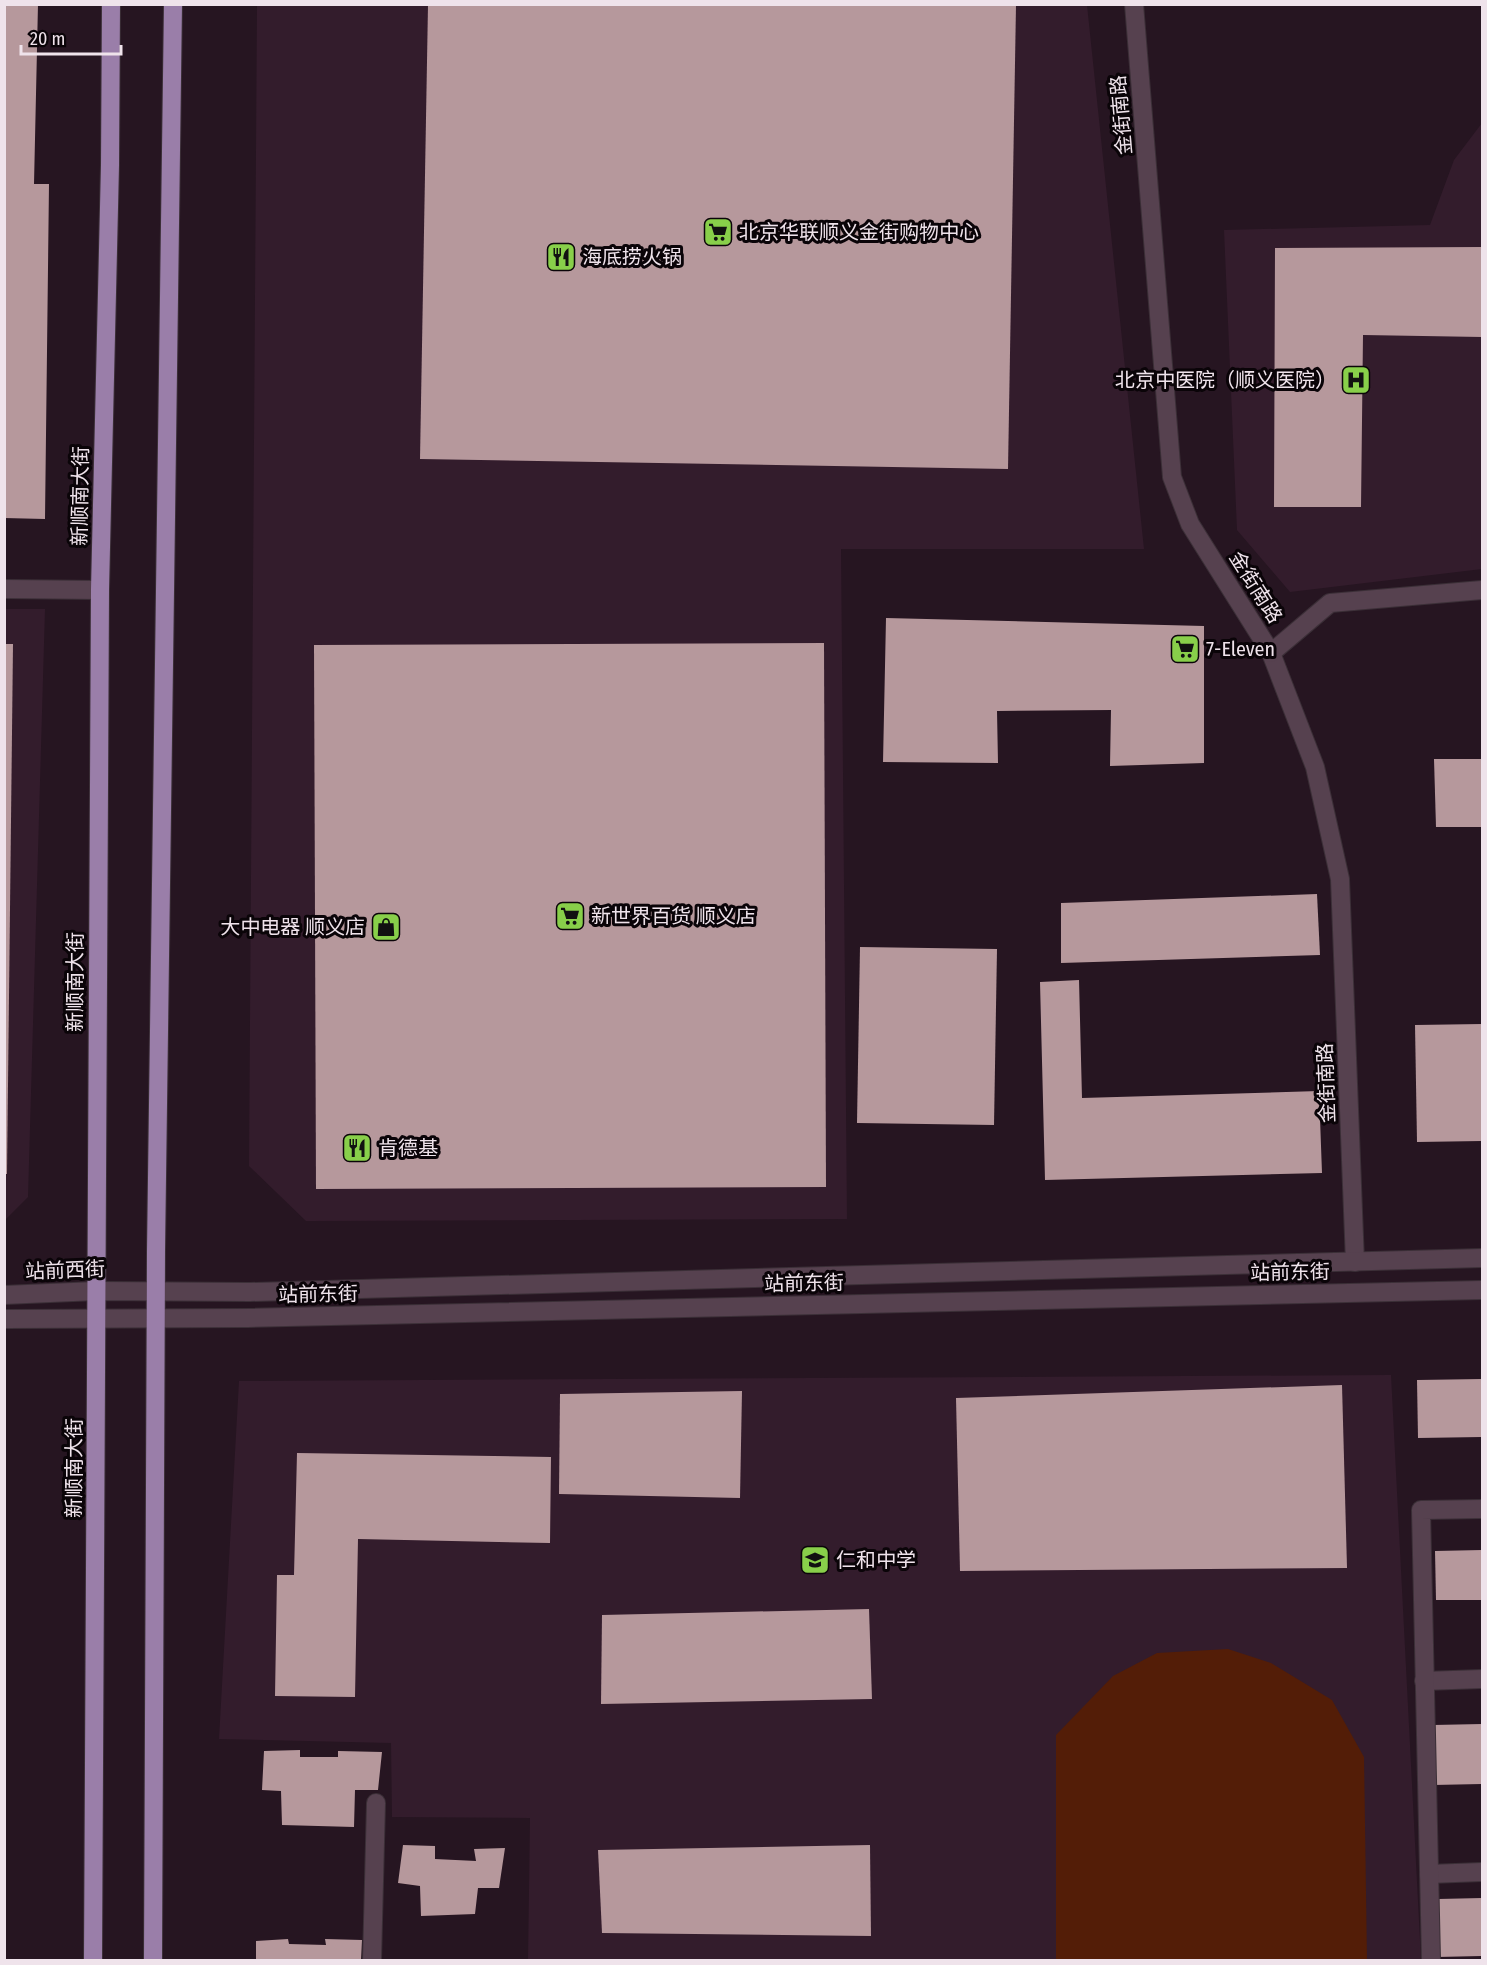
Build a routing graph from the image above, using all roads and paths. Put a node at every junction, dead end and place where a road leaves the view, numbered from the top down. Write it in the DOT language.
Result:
graph roads {
  1 [pos="111,4"];
  2 [pos="173,4"];
  3 [pos="1134,4"];
  4 [pos="4,589"];
  5 [pos="100,590"];
  6 [pos="1482,590"];
  7 [pos="1271,653"];
  8 [pos="1482,1258"];
  9 [pos="1355,1263"];
  10 [pos="1482,1290"];
  11 [pos="96,1291"];
  12 [pos="128,1291"];
  13 [pos="156,1291"];
  14 [pos="4,1295"];
  15 [pos="97,1318"];
  16 [pos="156,1318"];
  17 [pos="4,1319"];
  18 [pos="1482,1509"];
  19 [pos="1482,1679"];
  20 [pos="1424,1681"];
  21 [pos="376,1803"];
  22 [pos="1482,1872"];
  23 [pos="1429,1874"];
  24 [pos="93,1960"];
  25 [pos="153,1960"];
  26 [pos="372,1960"];
  27 [pos="1431,1960"];
  1 -- 5 [label="main road, 新顺南大街"];
  2 -- 13 [label="main road"];
  3 -- 7 [label="street, 金街南路"];
  4 -- 5 [label="street"];
  5 -- 11 [label="main road, 新顺南大街"];
  6 -- 7 [label="street"];
  7 -- 9 [label="street, 金街南路"];
  8 -- 9 [label="street, 站前东街"];
  9 -- 13 [label="street, 站前东街"];
  10 -- 16 [label="street, 站前东街"];
  11 -- 12 [label="street, 站前西街"];
  11 -- 14 [label="street, 站前西街"];
  11 -- 15 [label="main road, 新顺南大街"];
  12 -- 13 [label="street, 站前东街"];
  13 -- 16 [label="main road"];
  15 -- 16 [label="street, 站前东街"];
  15 -- 17 [label="street"];
  15 -- 24 [label="main road, 新顺南大街"];
  16 -- 25 [label="main road"];
  18 -- 20 [label="street"];
  19 -- 20 [label="street"];
  20 -- 23 [label="street"];
  21 -- 26 [label="street"];
  22 -- 23 [label="street"];
  23 -- 27 [label="street"];
}
